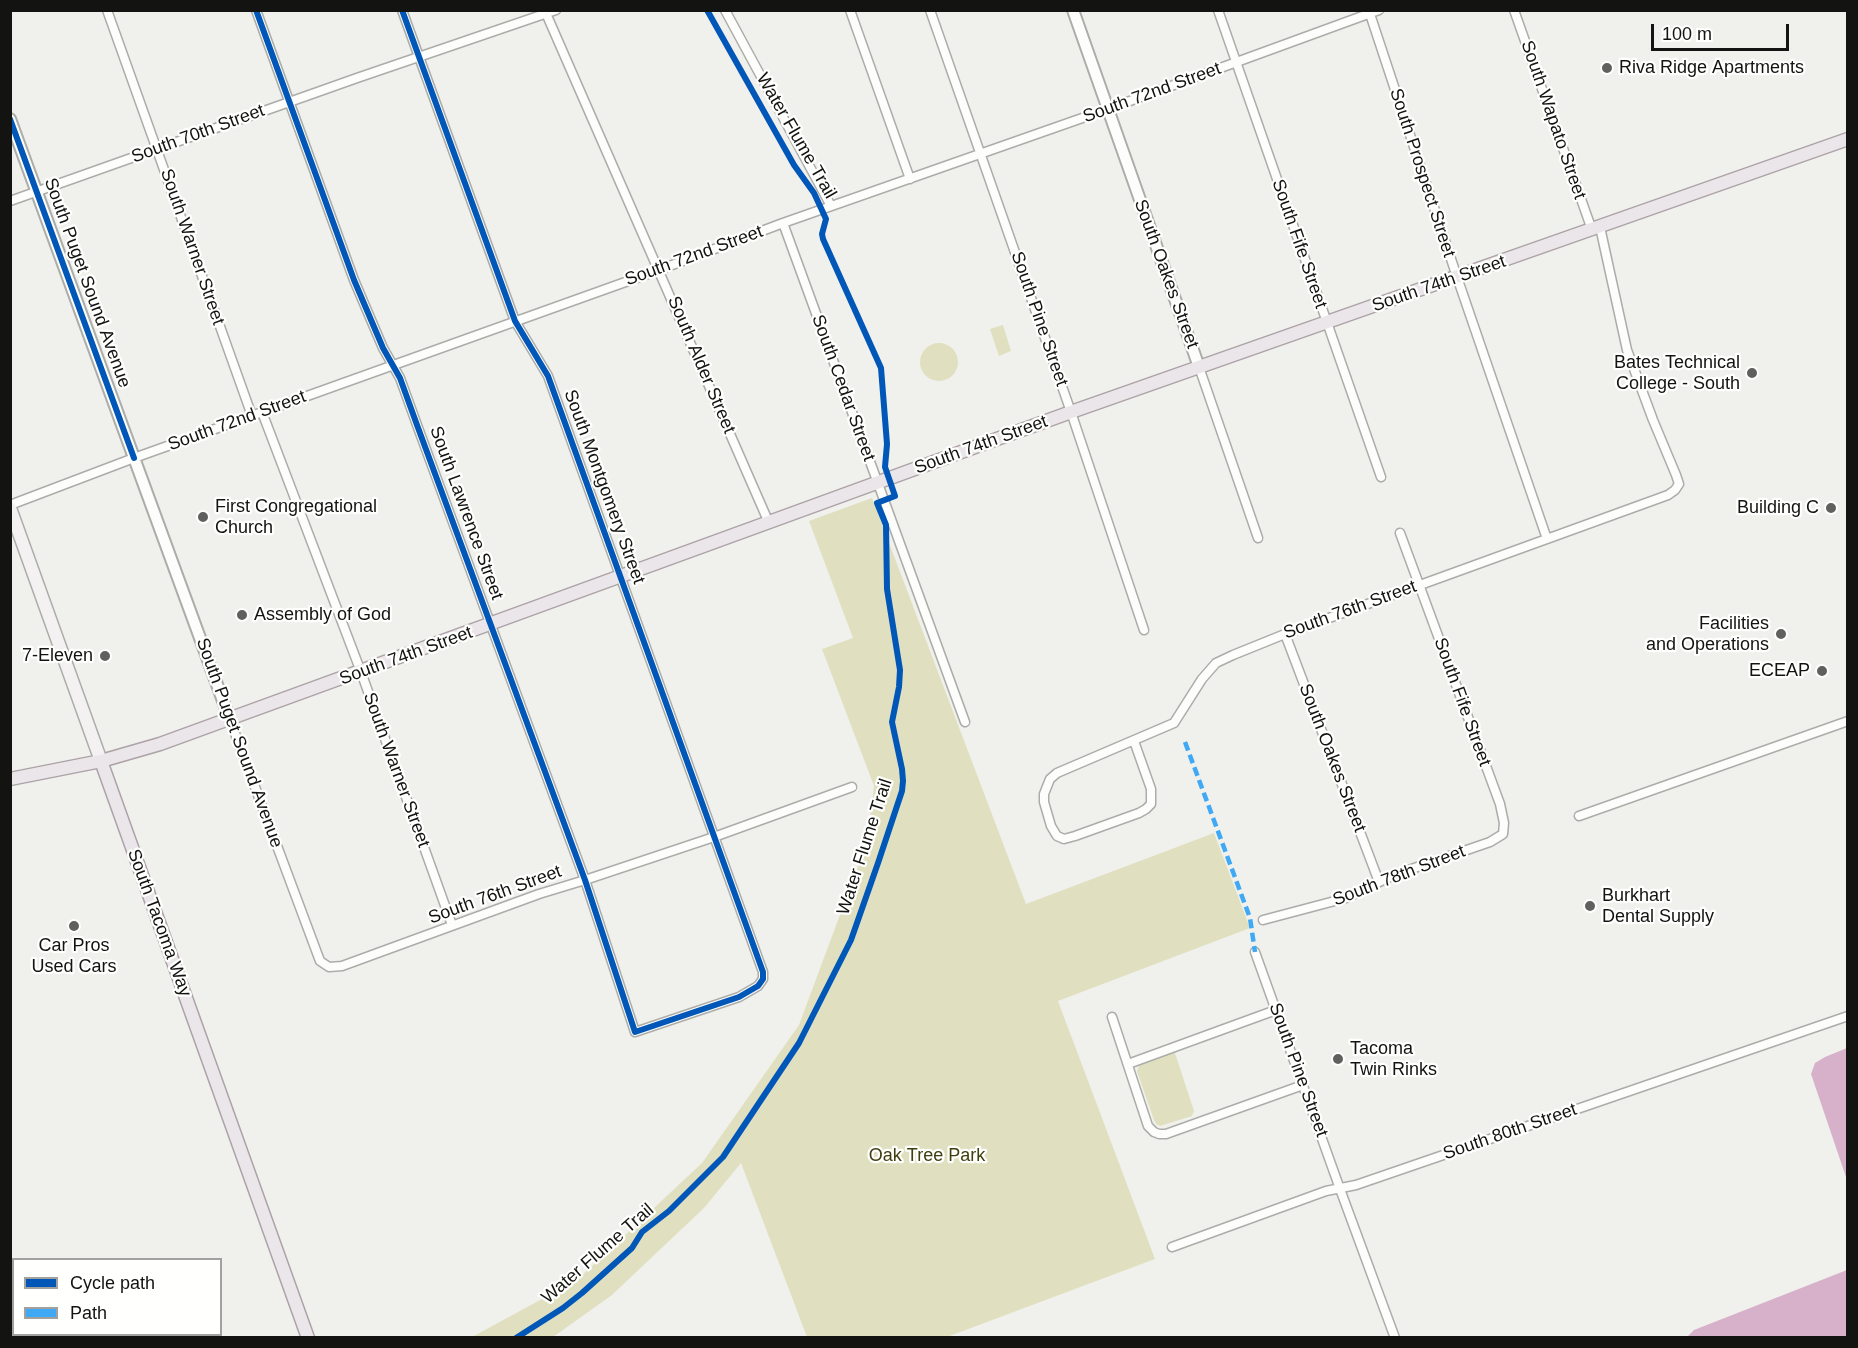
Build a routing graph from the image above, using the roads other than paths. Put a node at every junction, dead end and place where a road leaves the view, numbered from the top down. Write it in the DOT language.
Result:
graph roads {
  1 [pos="107,10"];
  2 [pos="256,10"];
  3 [pos="402,10"];
  4 [pos="556,10"];
  5 [pos="725,10"];
  6 [pos="850,10"];
  7 [pos="930,10"];
  8 [pos="1073,10"];
  9 [pos="1218,10"];
  10 [pos="1380,10"];
  11 [pos="1514,10"];
  12 [pos="545,12"];
  13 [pos="1369,12"];
  14 [pos="418,57"];
  15 [pos="1236,62"];
  16 [pos="289,102"];
  17 [pos="1108,109"];
  18 [pos="10,119"];
  19 [pos="1848,139"];
  20 [pos="157,149"];
  21 [pos="981,154"];
  22 [pos="910,179"];
  23 [pos="37,191"];
  24 [pos="10,201"];
  25 [pos="831,206"];
  26 [pos="783,223"];
  27 [pos="1596,229"];
  28 [pos="659,270"];
  29 [pos="1457,277"];
  30 [pos="515,321"];
  31 [pos="1327,323"];
  32 [pos="393,366"];
  33 [pos="1199,368"];
  34 [pos="262,412"];
  35 [pos="1071,412"];
  36 [pos="252,416"];
  37 [pos="134,458"];
  38 [pos="1382,477"];
  39 [pos="878,482"];
  40 [pos="1678,484"];
  41 [pos="10,506"];
  42 [pos="769,523"];
  43 [pos="1400,532"];
  44 [pos="1258,538"];
  45 [pos="1547,539"];
  46 [pos="620,578"];
  47 [pos="1419,584"];
  48 [pos="491,625"];
  49 [pos="1144,630"];
  50 [pos="1285,634"];
  51 [pos="361,672"];
  52 [pos="230,720"];
  53 [pos="1848,721"];
  54 [pos="964,722"];
  55 [pos="1134,741"];
  56 [pos="101,761"];
  57 [pos="10,779"];
  58 [pos="852,787"];
  59 [pos="1500,804"];
  60 [pos="1578,816"];
  61 [pos="714,837"];
  62 [pos="585,880"];
  63 [pos="1379,882"];
  64 [pos="1263,920"];
  65 [pos="452,926"];
  66 [pos="1255,952"];
  67 [pos="320,961"];
  68 [pos="1276,1010"];
  69 [pos="1848,1016"];
  70 [pos="1112,1017"];
  71 [pos="635,1032"];
  72 [pos="1128,1064"];
  73 [pos="1303,1085"];
  74 [pos="1340,1189"];
  75 [pos="1172,1247"];
  76 [pos="308,1338"];
  77 [pos="1395,1338"];
  1 -- 20 [label="street, South Warner Street"];
  2 -- 16 [label="street, South Lawrence Street"];
  3 -- 14 [label="street, South Montgomery Street"];
  4 -- 12 [label="street, South 70th Street"];
  5 -- 25 [label="street"];
  6 -- 22 [label="street"];
  7 -- 21 [label="street, South Pine Street"];
  8 -- 17 [label="street, South Oakes Street"];
  9 -- 15 [label="street, South Fife Street"];
  10 -- 13 [label="street, South 72nd Street"];
  11 -- 27 [label="street, South Wapato Street"];
  12 -- 14 [label="street, South 70th Street"];
  12 -- 28 [label="street, South Alder Street"];
  13 -- 15 [label="street, South 72nd Street"];
  13 -- 29 [label="street, South Prospect Street"];
  14 -- 16 [label="street, South 70th Street"];
  14 -- 30 [label="street, South Montgomery Street"];
  15 -- 17 [label="street, South 72nd Street"];
  15 -- 31 [label="street, South Fife Street"];
  16 -- 20 [label="street, South 70th Street"];
  16 -- 32 [label="street, South Lawrence Street"];
  17 -- 21 [label="street, South 72nd Street"];
  17 -- 33 [label="street, South Oakes Street"];
  18 -- 23 [label="street, South Puget Sound Avenue"];
  19 -- 27 [label="main road, South 74th Street"];
  20 -- 23 [label="street, South 70th Street"];
  20 -- 36 [label="street, South Warner Street"];
  21 -- 22 [label="street, South 72nd Street"];
  21 -- 35 [label="street, South Pine Street"];
  22 -- 25 [label="street, South 72nd Street"];
  23 -- 24 [label="street, South 70th Street"];
  23 -- 37 [label="street, South Puget Sound Avenue"];
  25 -- 26 [label="street, South 72nd Street"];
  26 -- 28 [label="street, South 72nd Street"];
  26 -- 39 [label="street, South Cedar Street"];
  27 -- 29 [label="main road, South 74th Street"];
  27 -- 40 [label="street, South Wapato Street"];
  28 -- 30 [label="street, South 72nd Street"];
  28 -- 42 [label="street, South Alder Street"];
  29 -- 31 [label="main road, South 74th Street"];
  29 -- 45 [label="street, South Prospect Street"];
  30 -- 32 [label="street, South 72nd Street"];
  30 -- 46 [label="street, South Montgomery Street"];
  31 -- 33 [label="main road, South 74th Street"];
  31 -- 38 [label="street, South Fife Street"];
  32 -- 34 [label="street, South 72nd Street"];
  32 -- 48 [label="street, South Lawrence Street"];
  33 -- 35 [label="main road, South 74th Street"];
  33 -- 44 [label="street, South Oakes Street"];
  34 -- 36 [label="street, South 72nd Street"];
  34 -- 51 [label="street, South Warner Street"];
  35 -- 39 [label="main road, South 74th Street"];
  35 -- 49 [label="street, South Pine Street"];
  36 -- 37 [label="street, South 72nd Street"];
  37 -- 41 [label="street, South 72nd Street"];
  37 -- 52 [label="street, South Puget Sound Avenue"];
  39 -- 42 [label="main road, South 74th Street"];
  39 -- 54 [label="street, South Cedar Street"];
  40 -- 45 [label="street, South 76th Street"];
  41 -- 56 [label="main road, South Tacoma Way"];
  42 -- 46 [label="main road, South 74th Street"];
  43 -- 47 [label="street, South Fife Street"];
  45 -- 47 [label="street, South 76th Street"];
  46 -- 48 [label="main road, South 74th Street"];
  46 -- 61 [label="street, South Montgomery Street"];
  47 -- 50 [label="street, South 76th Street"];
  47 -- 59 [label="street, South Fife Street"];
  48 -- 51 [label="main road, South 74th Street"];
  48 -- 62 [label="street, South Lawrence Street"];
  50 -- 55 [label="street, South 76th Street"];
  50 -- 63 [label="street, South Oakes Street"];
  51 -- 52 [label="main road, South 74th Street"];
  51 -- 65 [label="street, South Warner Street"];
  52 -- 56 [label="main road, South 74th Street"];
  52 -- 67 [label="street, South Puget Sound Avenue"];
  53 -- 60 [label="street"];
  55 -- 55 [label="street, South 76th Street"];
  56 -- 57 [label="main road, South 74th Street"];
  56 -- 76 [label="main road, South Tacoma Way"];
  58 -- 61 [label="street, South 76th Street"];
  59 -- 63 [label="street, South 78th Street"];
  61 -- 62 [label="street, South 76th Street"];
  61 -- 71 [label="street, South Montgomery Street"];
  62 -- 65 [label="street, South 76th Street"];
  62 -- 71 [label="street, South Lawrence Street"];
  63 -- 64 [label="street, South 78th Street"];
  65 -- 67 [label="street, South 76th Street"];
  66 -- 68 [label="street, South Pine Street"];
  68 -- 72 [label="street"];
  68 -- 73 [label="street, South Pine Street"];
  69 -- 74 [label="street, South 80th Street"];
  70 -- 72 [label="street"];
  72 -- 73 [label="street"];
  73 -- 74 [label="street, South Pine Street"];
  74 -- 75 [label="street, South 80th Street"];
  74 -- 77 [label="street, South Pine Street"];
}
